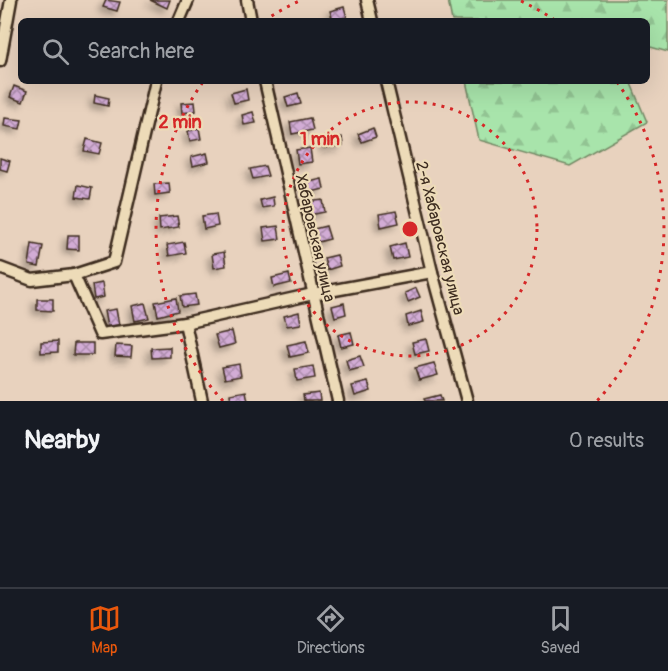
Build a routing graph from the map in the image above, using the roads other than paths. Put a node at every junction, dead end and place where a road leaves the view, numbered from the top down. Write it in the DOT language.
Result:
graph roads {
  1 [pos="11,0"];
  2 [pos="188,0"];
  3 [pos="247,0"];
  4 [pos="367,0"];
  5 [pos="180,18"];
  6 [pos="250,18"];
  7 [pos="371,18"];
  8 [pos="0,61"];
  9 [pos="155,84"];
  10 [pos="266,84"];
  11 [pos="388,84"];
  12 [pos="0,268"];
  13 [pos="432,273"];
  14 [pos="74,275"];
  15 [pos="313,294"];
  16 [pos="185,323"];
  17 [pos="202,401"];
  18 [pos="338,401"];
  19 [pos="467,401"];
  1 -- 8 [label="street"];
  2 -- 5 [label="street"];
  3 -- 6 [label="street"];
  4 -- 7 [label="street"];
  9 -- 14 [label="street"];
  10 -- 15 [label="street, Хабаровская улица"];
  11 -- 13 [label="street, 2-я Хабаровская улица"];
  12 -- 14 [label="street"];
  13 -- 15 [label="street"];
  13 -- 19 [label="street, 2-я Хабаровская улица"];
  14 -- 16 [label="street"];
  15 -- 16 [label="street"];
  15 -- 18 [label="street, Хабаровская улица"];
  16 -- 17 [label="street"];
}
